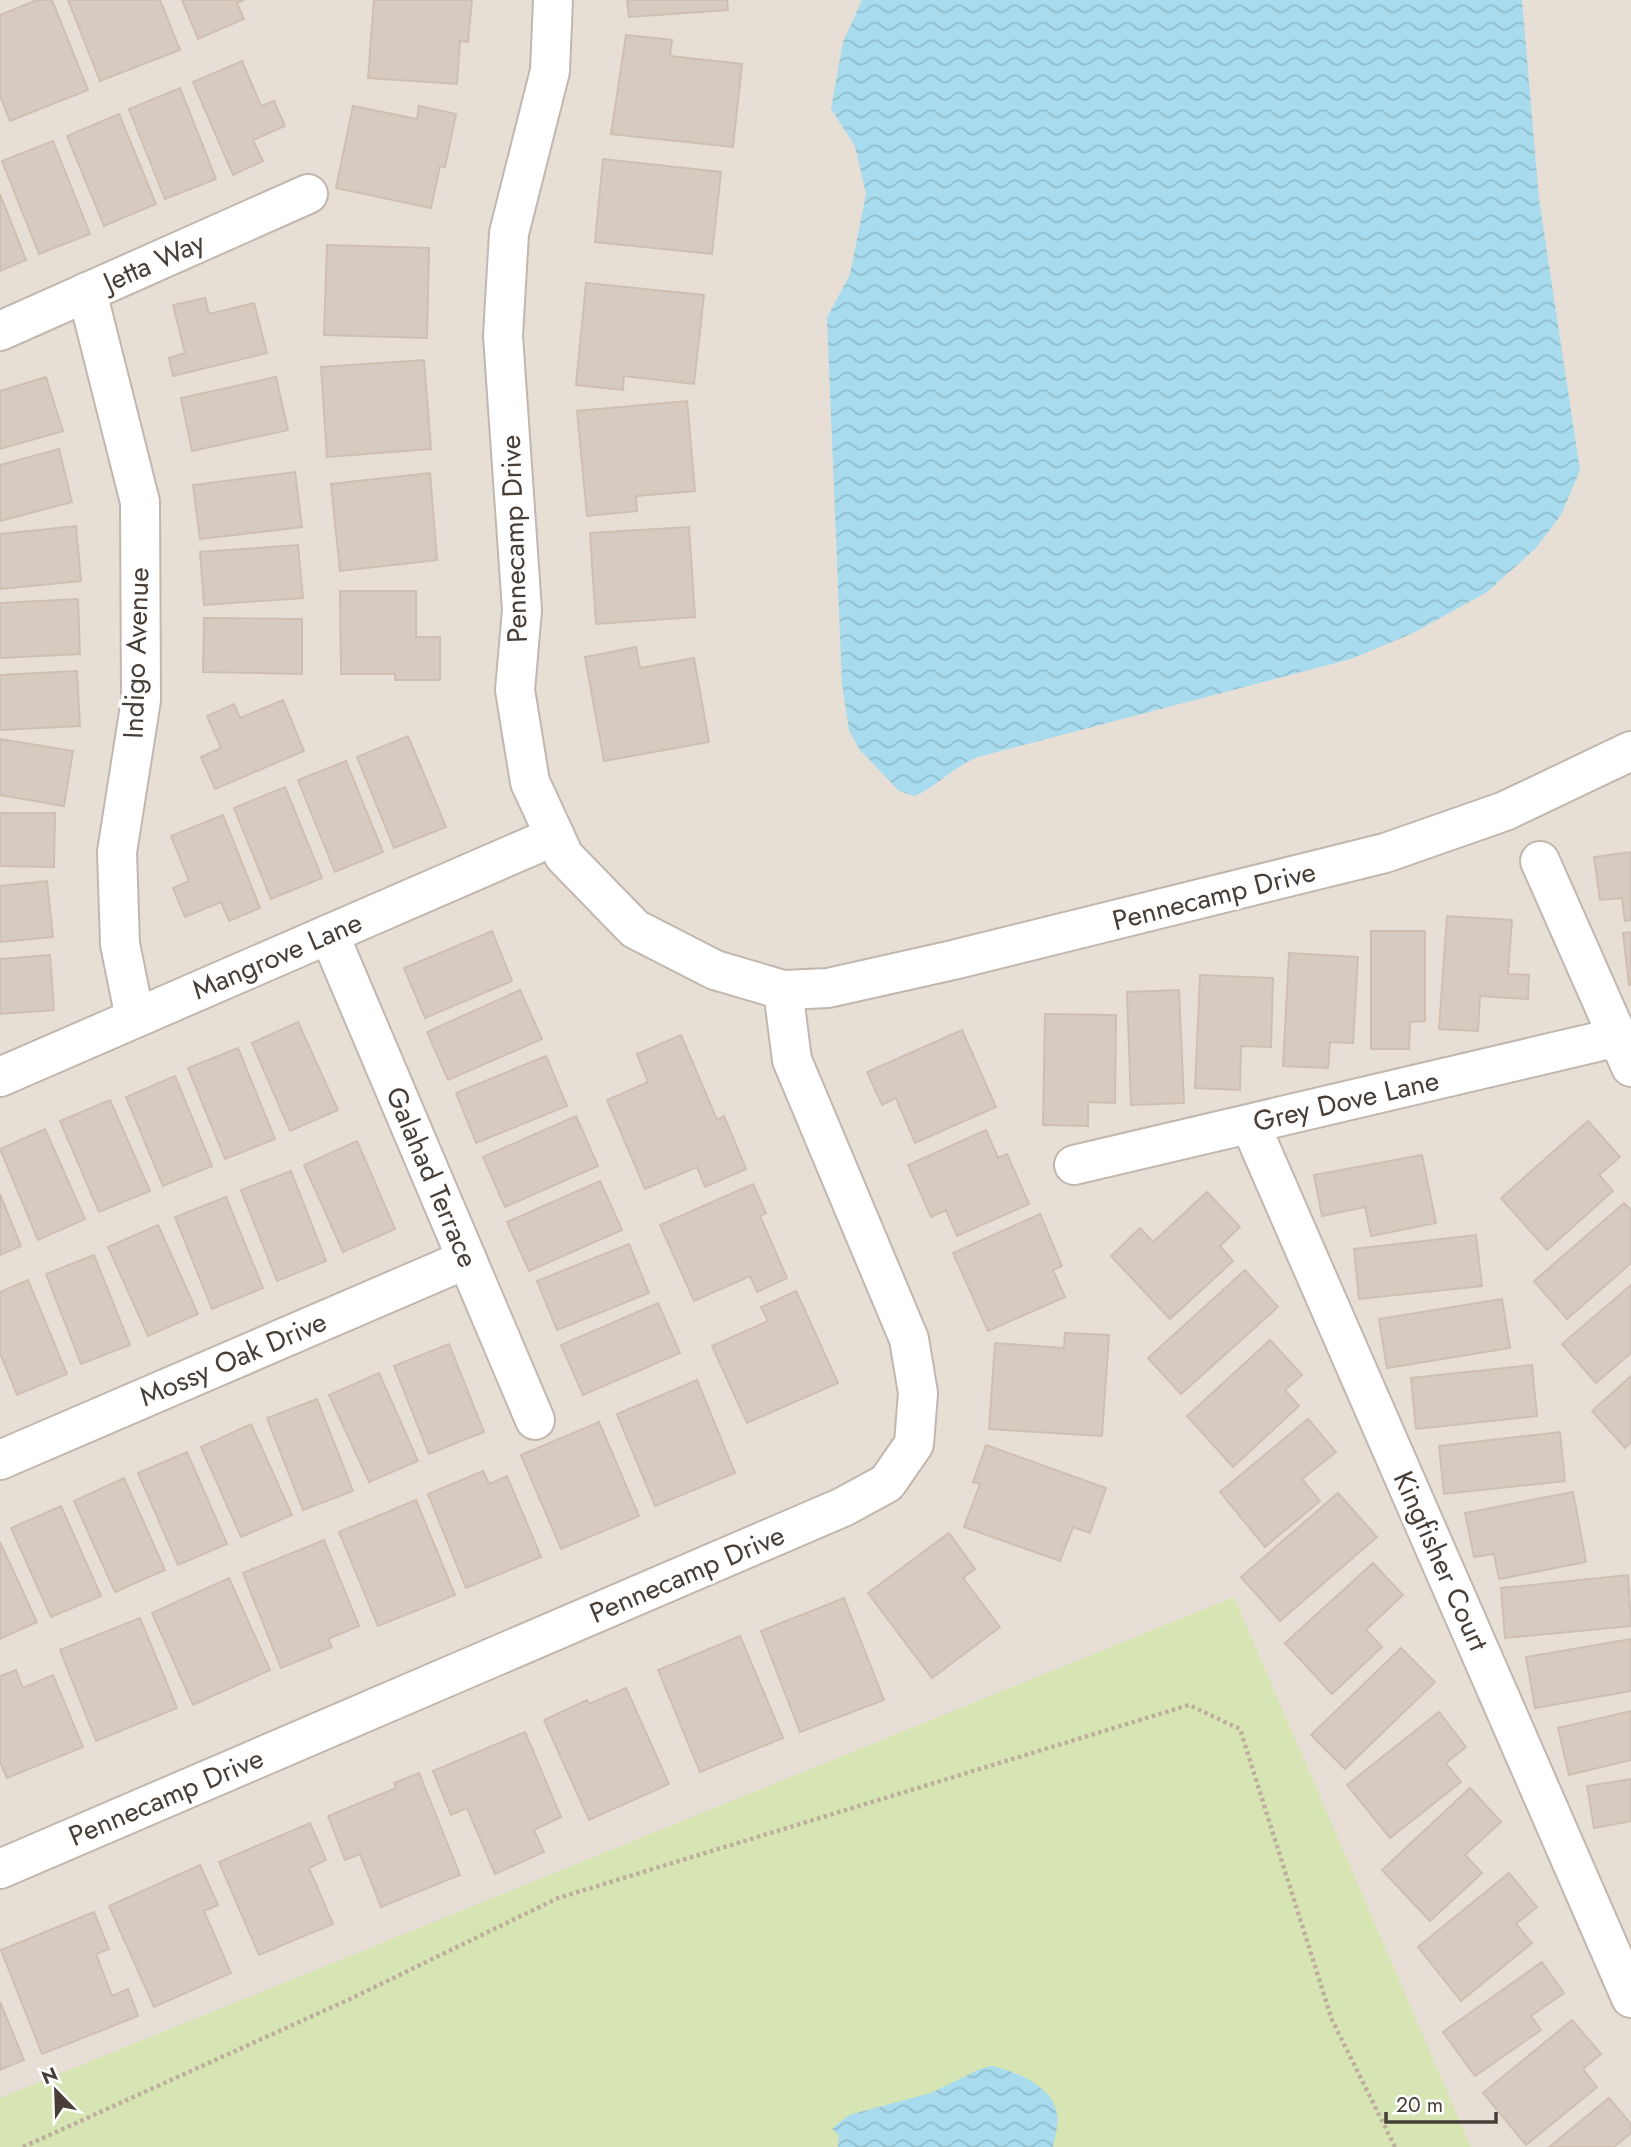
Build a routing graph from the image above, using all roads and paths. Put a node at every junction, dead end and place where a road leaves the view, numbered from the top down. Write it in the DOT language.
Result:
graph roads {
  1 [pos="553,0"];
  2 [pos="308,194"];
  3 [pos="87,292"];
  4 [pos="0,331"];
  5 [pos="1631,751"];
  6 [pos="555,836"];
  7 [pos="1540,861"];
  8 [pos="329,934"];
  9 [pos="783,989"];
  10 [pos="135,1018"];
  11 [pos="1624,1052"];
  12 [pos="0,1076"];
  13 [pos="1250,1124"];
  14 [pos="1074,1165"];
  15 [pos="467,1259"];
  16 [pos="535,1420"];
  17 [pos="0,1460"];
  18 [pos="0,1869"];
  19 [pos="1631,1998"];
  20 [pos="23,2147"];
  21 [pos="1395,2147"];
  1 -- 6 [label="street, Pennecamp Drive"];
  2 -- 3 [label="street, Jetta Way"];
  3 -- 4 [label="street, Jetta Way"];
  3 -- 10 [label="street, Indigo Avenue"];
  5 -- 9 [label="street, Pennecamp Drive"];
  6 -- 8 [label="street, Mangrove Lane"];
  6 -- 9 [label="street, Pennecamp Drive"];
  7 -- 11 [label="street"];
  8 -- 10 [label="street, Mangrove Lane"];
  8 -- 15 [label="street, Galahad Terrace"];
  9 -- 18 [label="street, Pennecamp Drive"];
  10 -- 12 [label="street, Mangrove Lane"];
  11 -- 13 [label="street, Grey Dove Lane"];
  13 -- 14 [label="street, Grey Dove Lane"];
  13 -- 19 [label="street, Kingfisher Court"];
  15 -- 16 [label="street, Galahad Terrace"];
  15 -- 17 [label="street, Mossy Oak Drive"];
  20 -- 21 [label="path"];
}
